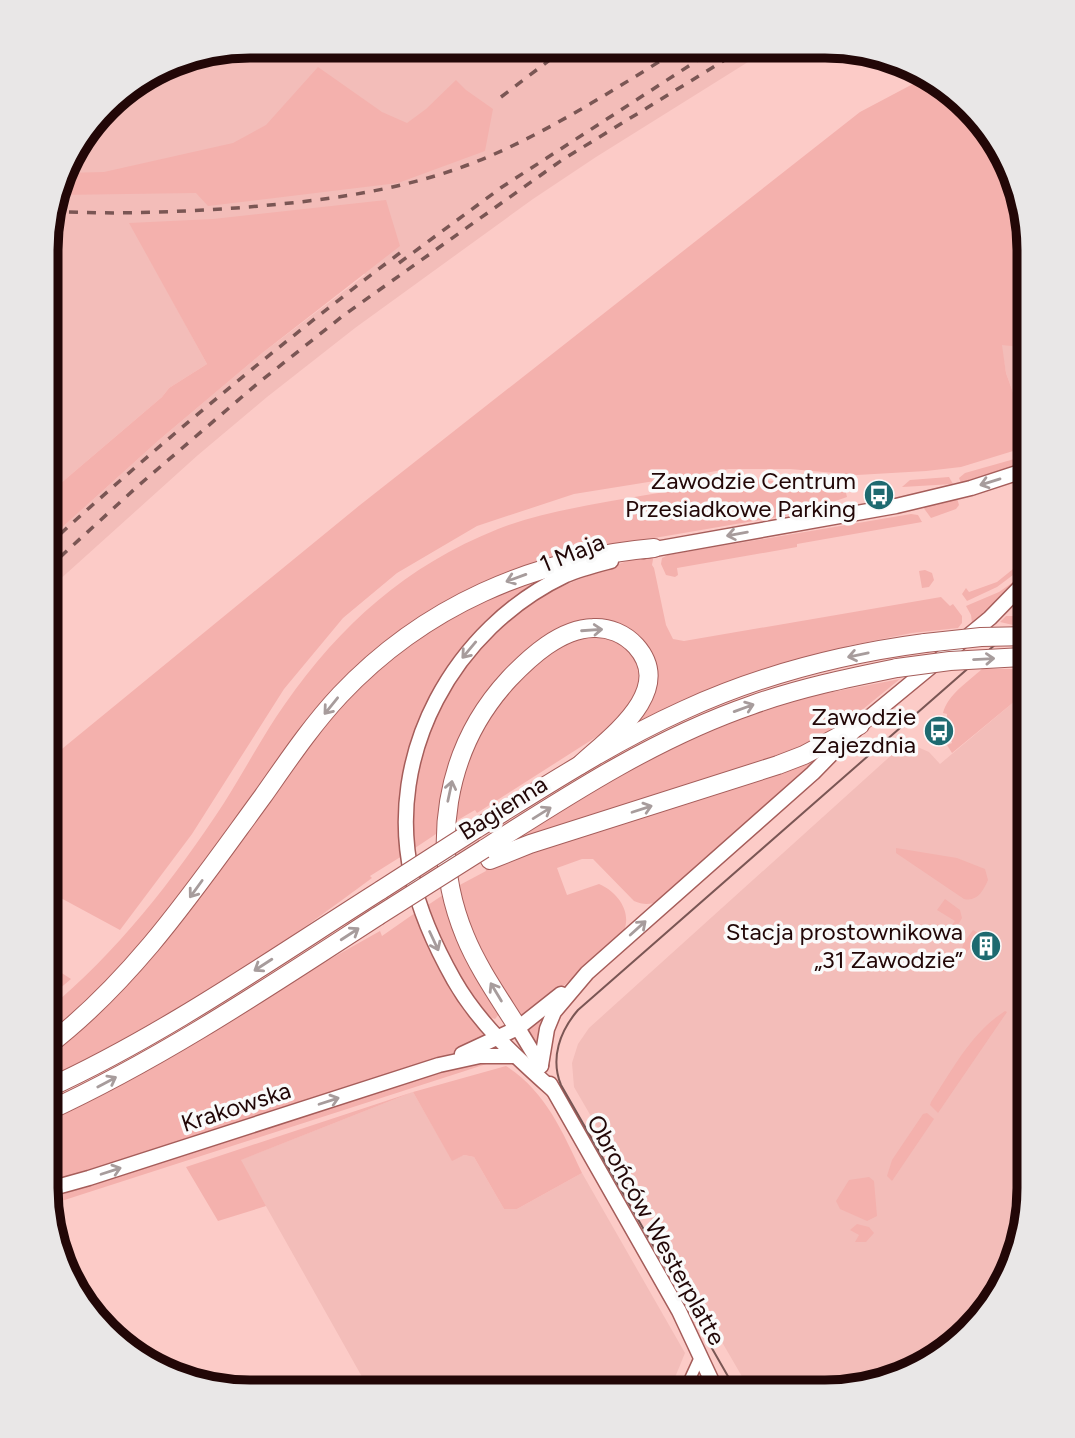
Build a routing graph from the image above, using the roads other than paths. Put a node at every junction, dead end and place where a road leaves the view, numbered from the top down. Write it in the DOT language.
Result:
graph roads {
  1 [pos="1017,473"];
  2 [pos="654,548"];
  3 [pos="1017,591"];
  4 [pos="1017,636"];
  5 [pos="1017,657"];
  6 [pos="860,725"];
  7 [pos="580,765"];
  8 [pos="487,854"];
  9 [pos="419,880"];
  10 [pos="587,973"];
  11 [pos="518,1028"];
  12 [pos="58,1037"];
  13 [pos="496,1038"];
  14 [pos="514,1056"];
  15 [pos="439,1065"];
  16 [pos="541,1065"];
  17 [pos="58,1082"];
  18 [pos="553,1090"];
  19 [pos="58,1106"];
  20 [pos="58,1186"];
  21 [pos="700,1357"];
  22 [pos="691,1380"];
  23 [pos="711,1380"];
  1 -- 2 [label="street, 1 Maja, one-way"];
  2 -- 9 [label="street, 1 Maja, one-way"];
  2 -- 12 [label="main road, one-way"];
  3 -- 6 [label="street"];
  4 -- 7 [label="main road, Bagienna, one-way, bridge"];
  8 -- 5 [label="main road, Bagienna, one-way, bridge"];
  8 -- 6 [label="main road, one-way"];
  10 -- 6 [label="street, one-way"];
  11 -- 7 [label="main road, one-way"];
  7 -- 17 [label="main road, Bagienna, one-way, bridge"];
  8 -- 9 [label="main road, bridge"];
  9 -- 13 [label="street, Obrońców Westerplatte, one-way"];
  19 -- 9 [label="main road, one-way, bridge"];
  10 -- 11 [label="street, Krakowska"];
  10 -- 16 [label="street"];
  11 -- 13 [label="street, Krakowska"];
  11 -- 16 [label="street, Obrońców Westerplatte"];
  13 -- 14 [label="street, Obrońców Westerplatte"];
  13 -- 15 [label="street, Krakowska"];
  14 -- 15 [label="street, Krakowska"];
  14 -- 18 [label="street, Obrońców Westerplatte"];
  20 -- 15 [label="street, Krakowska, one-way"];
  16 -- 18 [label="street, Obrońców Westerplatte"];
  18 -- 21 [label="street, Obrońców Westerplatte"];
  21 -- 22 [label="street"];
  21 -- 23 [label="street, Obrońców Westerplatte"];
}
